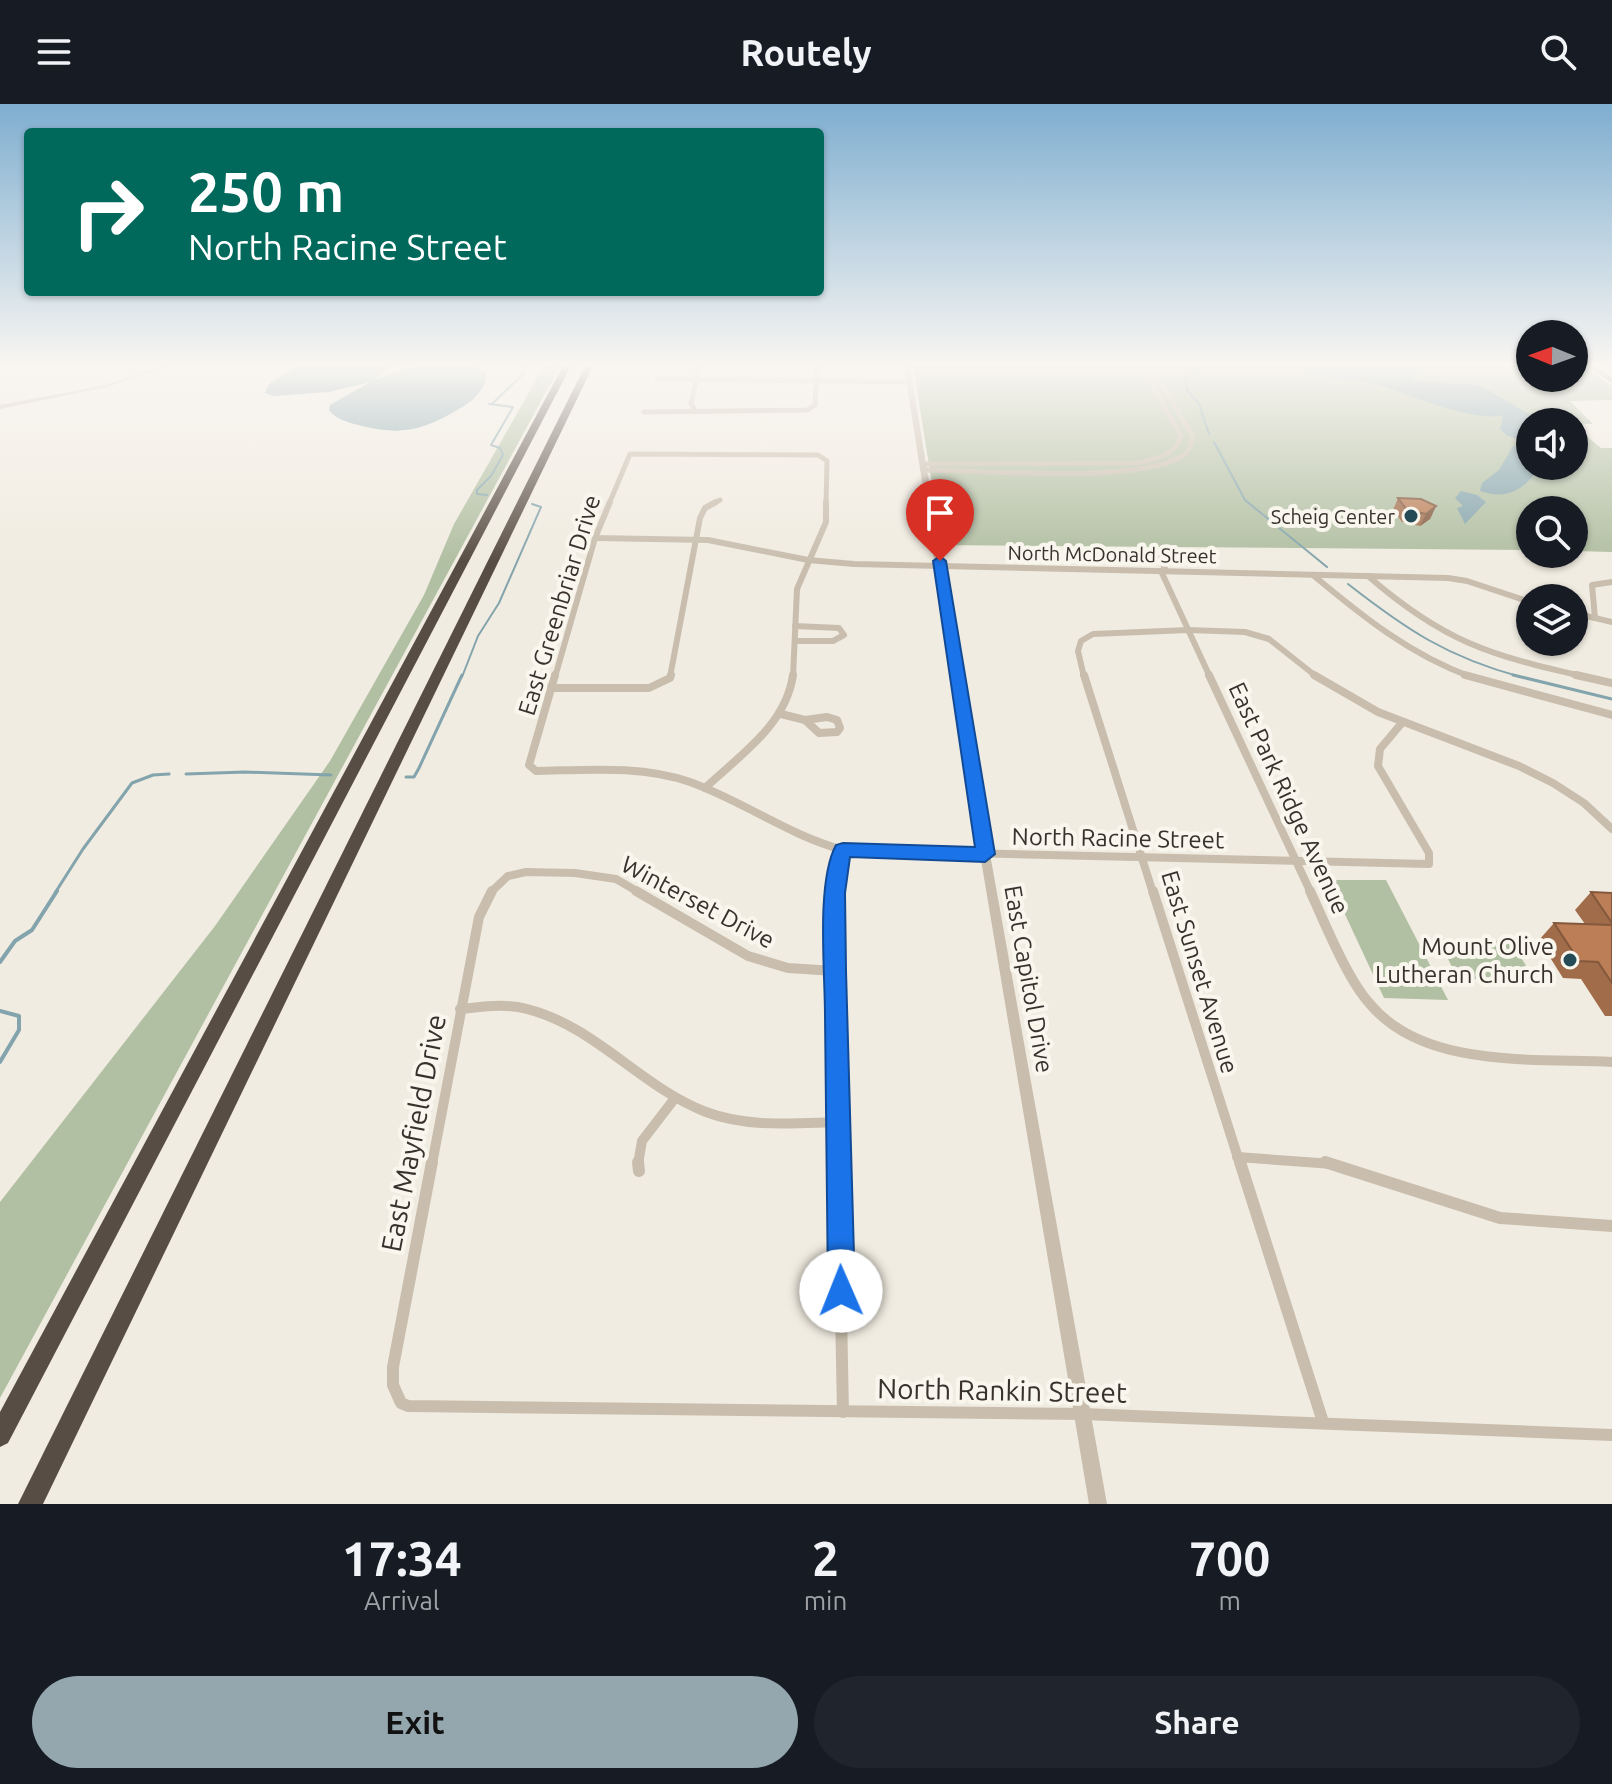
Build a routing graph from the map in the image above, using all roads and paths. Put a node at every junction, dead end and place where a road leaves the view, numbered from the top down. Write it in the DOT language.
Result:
graph roads {
  1 [pos="532,431"];
  2 [pos="557,431"];
  3 [pos="918,431"];
  4 [pos="1180,431"];
  5 [pos="1190,431"];
  6 [pos="923,467"];
  7 [pos="720,500"];
  8 [pos="595,538"];
  9 [pos="696,539"];
  10 [pos="1155,547"];
  11 [pos="808,560"];
  12 [pos="940,565"];
  13 [pos="1164,571"];
  14 [pos="1313,574"];
  15 [pos="1367,576"];
  16 [pos="1612,582"];
  17 [pos="1516,598"];
  18 [pos="1588,616"];
  19 [pos="1595,618"];
  20 [pos="1612,622"];
  21 [pos="795,626"];
  22 [pos="1190,632"];
  23 [pos="795,641"];
  24 [pos="1612,683"];
  25 [pos="550,688"];
  26 [pos="781,714"];
  27 [pos="1612,715"];
  28 [pos="805,720"];
  29 [pos="1401,724"];
  30 [pos="530,768"];
  31 [pos="705,788"];
  32 [pos="1612,829"];
  33 [pos="843,850"];
  34 [pos="985,854"];
  35 [pos="1144,858"];
  36 [pos="1297,862"];
  37 [pos="497,883"];
  38 [pos="835,971"];
  39 [pos="460,1009"];
  40 [pos="1612,1062"];
  41 [pos="675,1098"];
  42 [pos="839,1122"];
  43 [pos="1237,1157"];
  44 [pos="639,1171"];
  45 [pos="1612,1226"];
  46 [pos="397,1395"];
  47 [pos="843,1412"];
  48 [pos="1083,1414"];
  49 [pos="1323,1422"];
  50 [pos="0,1435"];
  51 [pos="1612,1435"];
  52 [pos="30,1504"];
  53 [pos="1098,1504"];
  1 -- 50 [label="highway"];
  2 -- 52 [label="highway"];
  3 -- 6 [label="street, East Capitol Drive"];
  4 -- 6 [label="street"];
  5 -- 6 [label="street"];
  6 -- 12 [label="street, East Capitol Drive"];
  7 -- 9 [label="street"];
  8 -- 9 [label="street, North McDonald Street"];
  8 -- 11 [label="street, East Greenbriar Drive"];
  8 -- 25 [label="street, East Greenbriar Drive"];
  9 -- 11 [label="street, North McDonald Street"];
  9 -- 25 [label="street"];
  10 -- 13 [label="street, East Park Ridge Avenue"];
  11 -- 12 [label="street, North McDonald Street"];
  11 -- 21 [label="street"];
  12 -- 13 [label="street, North McDonald Street"];
  12 -- 34 [label="street, East Capitol Drive"];
  13 -- 14 [label="street, North McDonald Street"];
  13 -- 22 [label="street, East Park Ridge Avenue"];
  14 -- 15 [label="street, North McDonald Street"];
  14 -- 27 [label="street"];
  15 -- 17 [label="street, North McDonald Street"];
  15 -- 24 [label="street"];
  16 -- 19 [label="street"];
  18 -- 19 [label="street"];
  19 -- 20 [label="street"];
  21 -- 23 [label="street"];
  21 -- 23 [label="street"];
  22 -- 29 [label="street"];
  22 -- 35 [label="street, East Sunset Avenue"];
  22 -- 36 [label="street, East Park Ridge Avenue"];
  23 -- 26 [label="street"];
  25 -- 30 [label="street, East Greenbriar Drive"];
  26 -- 28 [label="street"];
  26 -- 31 [label="street"];
  29 -- 32 [label="street"];
  29 -- 36 [label="street, North Racine Street"];
  30 -- 31 [label="street, North Racine Street"];
  31 -- 33 [label="street, North Racine Street"];
  33 -- 34 [label="street, North Racine Street"];
  33 -- 38 [label="street"];
  34 -- 35 [label="street, North Racine Street"];
  34 -- 48 [label="street, East Capitol Drive"];
  35 -- 36 [label="street, North Racine Street"];
  35 -- 43 [label="street, East Sunset Avenue"];
  36 -- 40 [label="street, East Park Ridge Avenue"];
  37 -- 38 [label="street, Winterset Drive"];
  37 -- 39 [label="street, East Mayfield Drive"];
  38 -- 42 [label="street"];
  39 -- 41 [label="street"];
  39 -- 46 [label="street, East Mayfield Drive"];
  41 -- 42 [label="street"];
  41 -- 44 [label="street"];
  42 -- 47 [label="street"];
  43 -- 45 [label="street"];
  43 -- 49 [label="street, East Sunset Avenue"];
  46 -- 47 [label="street, North Rankin Street"];
  47 -- 48 [label="street, North Rankin Street"];
  48 -- 49 [label="street, North Rankin Street"];
  48 -- 53 [label="street, East Capitol Drive"];
  49 -- 51 [label="street, North Rankin Street"];
}
